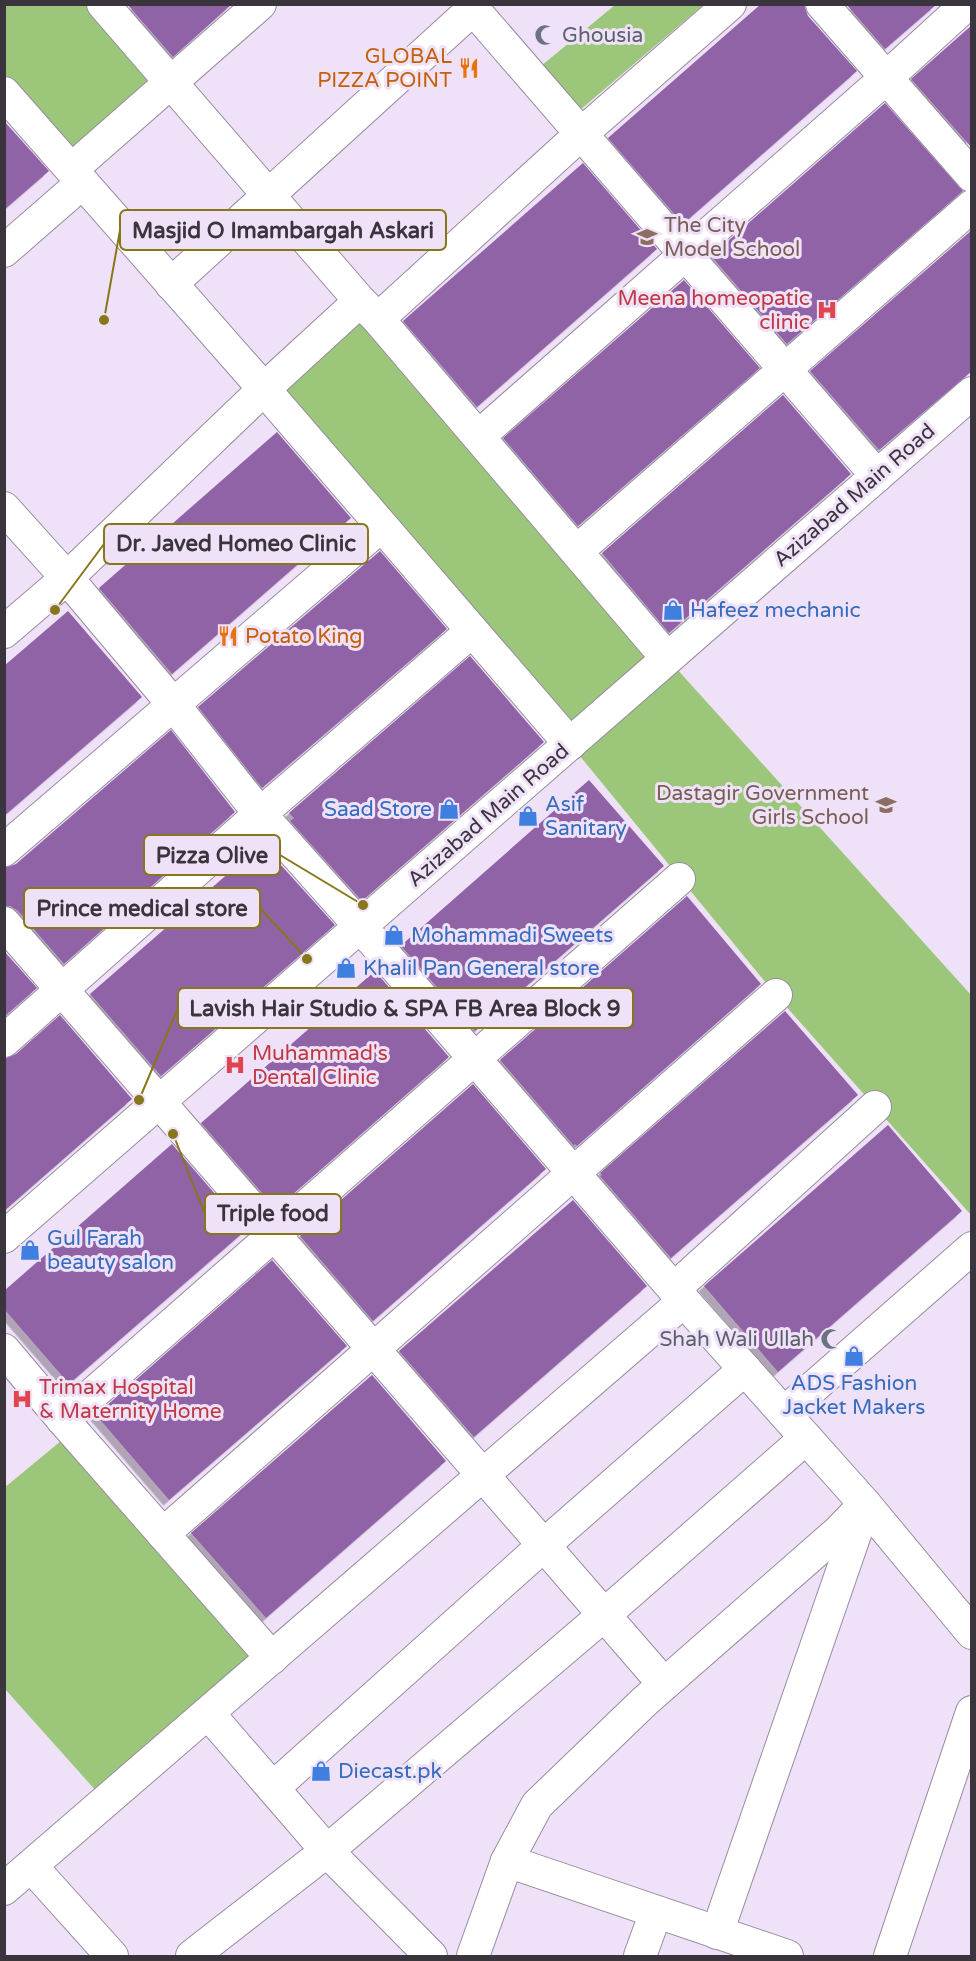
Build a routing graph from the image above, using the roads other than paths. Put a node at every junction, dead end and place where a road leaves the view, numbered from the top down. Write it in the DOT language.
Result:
graph roads {
  1 [pos="103,4"];
  2 [pos="260,4"];
  3 [pos="730,4"];
  4 [pos="822,4"];
  5 [pos="967,4"];
  6 [pos="471,7"];
  7 [pos="886,78"];
  8 [pos="171,82"];
  9 [pos="4,93"];
  10 [pos="581,134"];
  11 [pos="77,176"];
  12 [pos="972,176"];
  13 [pos="269,195"];
  14 [pos="972,206"];
  15 [pos="4,251"];
  16 [pos="686,255"];
  17 [pos="171,284"];
  18 [pos="369,310"];
  19 [pos="785,369"];
  20 [pos="264,389"];
  21 [pos="972,393"];
  22 [pos="479,436"];
  23 [pos="877,476"];
  24 [pos="4,508"];
  25 [pos="381,526"];
  26 [pos="577,551"];
  27 [pos="67,578"];
  28 [pos="472,631"];
  29 [pos="4,632"];
  30 [pos="667,658"];
  31 [pos="173,704"];
  32 [pos="570,744"];
  33 [pos="260,814"];
  34 [pos="4,850"];
  35 [pos="679,879"];
  36 [pos="4,923"];
  37 [pos="360,926"];
  38 [pos="62,989"];
  39 [pos="776,995"];
  40 [pos="4,1041"];
  41 [pos="475,1059"];
  42 [pos="159,1102"];
  43 [pos="875,1107"];
  44 [pos="574,1173"];
  45 [pos="274,1234"];
  46 [pos="4,1237"];
  47 [pos="972,1248"];
  48 [pos="679,1295"];
  49 [pos="374,1349"];
  50 [pos="4,1350"];
  51 [pos="745,1369"];
  52 [pos="784,1413"];
  53 [pos="63,1420"];
  54 [pos="806,1438"];
  55 [pos="483,1475"];
  56 [pos="865,1504"];
  57 [pos="163,1534"];
  58 [pos="544,1545"];
  59 [pos="604,1615"];
  60 [pos="972,1633"];
  61 [pos="272,1658"];
  62 [pos="664,1683"];
  63 [pos="972,1712"];
  64 [pos="208,1713"];
  65 [pos="273,1788"];
  66 [pos="327,1851"];
  67 [pos="507,1861"];
  68 [pos="31,1866"];
  69 [pos="4,1889"];
  70 [pos="656,1912"];
  71 [pos="717,1933"];
  72 [pos="111,1956"];
  73 [pos="192,1956"];
  74 [pos="432,1956"];
  75 [pos="473,1956"];
  76 [pos="640,1956"];
  77 [pos="787,1956"];
  78 [pos="890,1956"];
  1 -- 8 [label="street"];
  2 -- 8 [label="street"];
  3 -- 10 [label="street"];
  4 -- 7 [label="street"];
  5 -- 7 [label="street"];
  6 -- 10 [label="street"];
  6 -- 13 [label="street"];
  7 -- 12 [label="street"];
  7 -- 16 [label="street"];
  8 -- 11 [label="street"];
  8 -- 13 [label="street"];
  9 -- 11 [label="street"];
  10 -- 16 [label="street"];
  10 -- 18 [label="street"];
  11 -- 15 [label="street"];
  11 -- 17 [label="street"];
  13 -- 17 [label="street"];
  13 -- 18 [label="street"];
  14 -- 19 [label="street"];
  16 -- 19 [label="street"];
  16 -- 22 [label="street"];
  17 -- 20 [label="street"];
  18 -- 20 [label="street"];
  18 -- 22 [label="street"];
  19 -- 23 [label="street"];
  19 -- 26 [label="street"];
  20 -- 25 [label="street"];
  20 -- 27 [label="street"];
  21 -- 23 [label="street, Azizabad Main Road"];
  22 -- 26 [label="street"];
  23 -- 30 [label="street, Azizabad Main Road"];
  24 -- 27 [label="street"];
  25 -- 28 [label="street"];
  25 -- 31 [label="street"];
  26 -- 30 [label="street"];
  27 -- 29 [label="street"];
  27 -- 31 [label="street"];
  28 -- 32 [label="street"];
  28 -- 33 [label="street"];
  30 -- 32 [label="street, Azizabad Main Road"];
  31 -- 33 [label="street"];
  31 -- 34 [label="street"];
  32 -- 37 [label="street, Azizabad Main Road"];
  33 -- 37 [label="street"];
  33 -- 38 [label="street"];
  35 -- 41 [label="street"];
  36 -- 38 [label="street"];
  37 -- 41 [label="street"];
  37 -- 42 [label="street, Azizabad Main Road"];
  38 -- 40 [label="street"];
  38 -- 42 [label="street"];
  39 -- 44 [label="street"];
  41 -- 44 [label="street"];
  41 -- 45 [label="street"];
  42 -- 45 [label="street"];
  42 -- 46 [label="street, Azizabad Main Road"];
  43 -- 48 [label="street"];
  44 -- 48 [label="street"];
  44 -- 49 [label="street"];
  45 -- 49 [label="street"];
  45 -- 53 [label="street"];
  47 -- 52 [label="street"];
  48 -- 51 [label="street"];
  48 -- 55 [label="street"];
  49 -- 55 [label="street"];
  49 -- 57 [label="street"];
  50 -- 53 [label="street"];
  51 -- 52 [label="street"];
  51 -- 58 [label="street"];
  52 -- 54 [label="street"];
  53 -- 57 [label="street"];
  54 -- 56 [label="street"];
  54 -- 59 [label="street"];
  55 -- 58 [label="street"];
  55 -- 61 [label="street"];
  56 -- 60 [label="street"];
  56 -- 62 [label="street"];
  56 -- 71 [label="street"];
  57 -- 61 [label="street"];
  58 -- 59 [label="street"];
  58 -- 65 [label="street"];
  59 -- 62 [label="street"];
  59 -- 66 [label="street"];
  61 -- 64 [label="street"];
  62 -- 67 [label="street"];
  63 -- 78 [label="street"];
  64 -- 65 [label="street"];
  64 -- 68 [label="street"];
  65 -- 66 [label="street"];
  66 -- 73 [label="street"];
  66 -- 74 [label="street"];
  67 -- 70 [label="street"];
  67 -- 75 [label="street"];
  68 -- 69 [label="street"];
  68 -- 72 [label="street"];
  70 -- 71 [label="street"];
  70 -- 76 [label="street"];
  71 -- 77 [label="street"];
}
